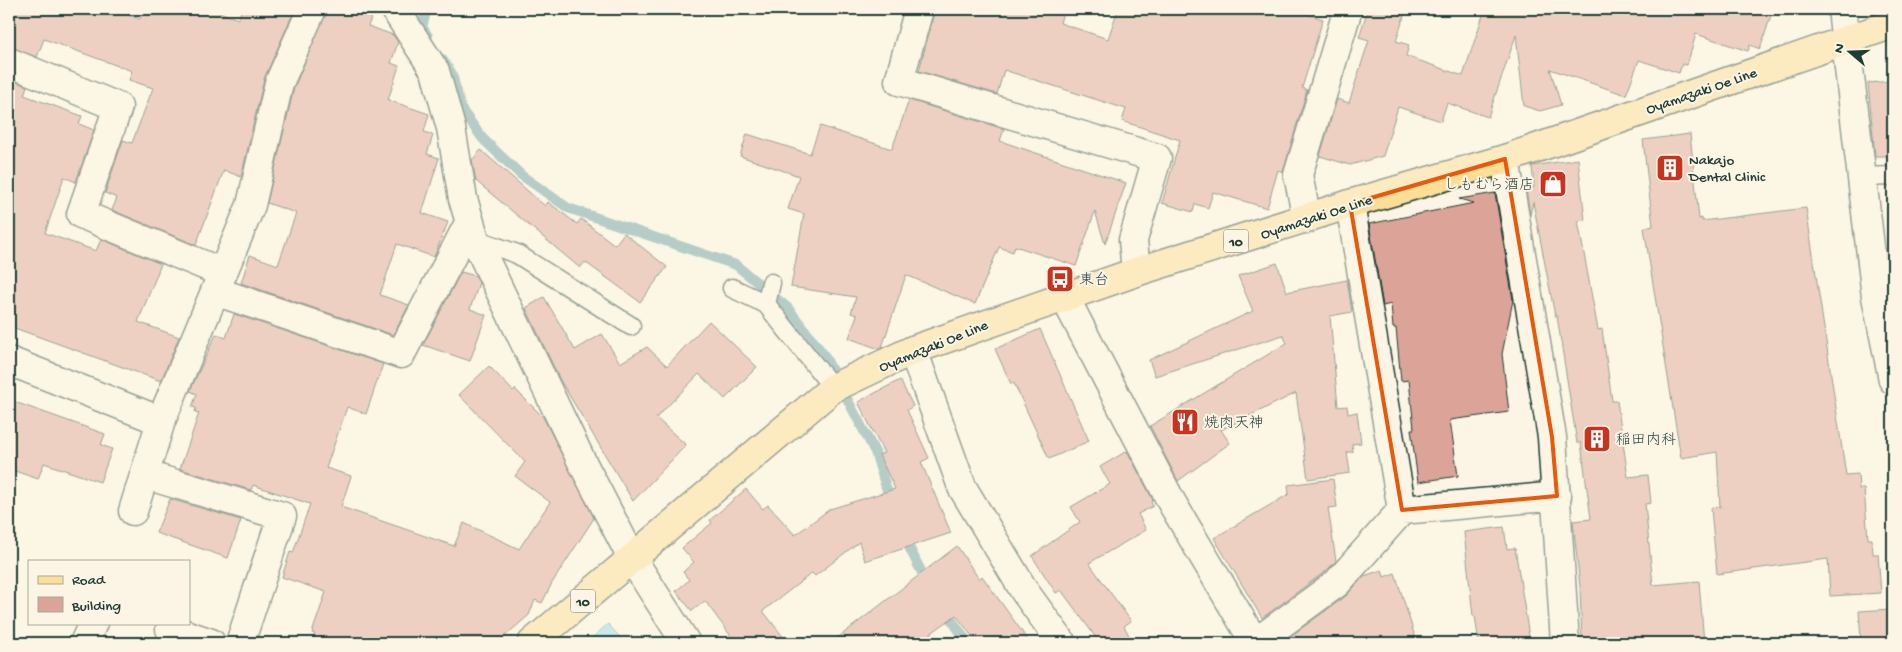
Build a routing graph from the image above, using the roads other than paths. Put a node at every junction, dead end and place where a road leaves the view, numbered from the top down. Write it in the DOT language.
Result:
graph roads {
  1 [pos="312,9"];
  2 [pos="395,9"];
  3 [pos="919,9"];
  4 [pos="1348,9"];
  5 [pos="1842,9"];
  6 [pos="1893,24"];
  7 [pos="1847,39"];
  8 [pos="9,62"];
  9 [pos="1505,159"];
  10 [pos="1893,176"];
  11 [pos="1862,177"];
  12 [pos="1350,204"];
  13 [pos="1307,219"];
  14 [pos="472,231"];
  15 [pos="1136,272"];
  16 [pos="219,282"];
  17 [pos="771,283"];
  18 [pos="732,288"];
  19 [pos="1064,296"];
  20 [pos="766,304"];
  21 [pos="631,326"];
  22 [pos="913,350"];
  23 [pos="9,360"];
  24 [pos="1893,380"];
  25 [pos="833,388"];
  26 [pos="161,421"];
  27 [pos="146,475"];
  28 [pos="1557,496"];
  29 [pos="1402,510"];
  30 [pos="133,511"];
  31 [pos="633,560"];
  32 [pos="92,624"];
  33 [pos="170,629"];
  34 [pos="84,643"];
  35 [pos="211,643"];
  36 [pos="240,643"];
  37 [pos="532,643"];
  38 [pos="686,643"];
  39 [pos="1062,643"];
  40 [pos="1255,643"];
  41 [pos="1565,643"];
  1 -- 16 [label="street"];
  2 -- 14 [label="street"];
  3 -- 15 [label="street"];
  4 -- 13 [label="street"];
  5 -- 7 [label="street"];
  6 -- 7 [label="main road, Oyamazaki Oe Line / 10"];
  7 -- 9 [label="main road, Oyamazaki Oe Line / 10"];
  7 -- 11 [label="street"];
  8 -- 16 [label="street"];
  9 -- 12 [label="main road, Oyamazaki Oe Line / 10"];
  9 -- 28 [label="street"];
  10 -- 11 [label="lane"];
  11 -- 24 [label="street"];
  12 -- 13 [label="main road, Oyamazaki Oe Line / 10"];
  12 -- 29 [label="street"];
  13 -- 15 [label="main road, Oyamazaki Oe Line / 10"];
  14 -- 16 [label="street"];
  14 -- 21 [label="lane"];
  14 -- 31 [label="street"];
  15 -- 19 [label="main road, Oyamazaki Oe Line / 10"];
  16 -- 26 [label="street"];
  17 -- 20 [label="lane"];
  18 -- 20 [label="lane"];
  19 -- 22 [label="main road, Oyamazaki Oe Line / 10"];
  19 -- 40 [label="street"];
  20 -- 25 [label="lane"];
  22 -- 25 [label="main road, Oyamazaki Oe Line / 10"];
  22 -- 39 [label="street"];
  23 -- 26 [label="street"];
  25 -- 31 [label="main road, Oyamazaki Oe Line / 10"];
  26 -- 27 [label="street"];
  27 -- 30 [label="street"];
  27 -- 36 [label="street"];
  28 -- 29 [label="street"];
  28 -- 41 [label="street"];
  29 -- 40 [label="street"];
  31 -- 37 [label="main road, Oyamazaki Oe Line / 10"];
  31 -- 38 [label="street"];
  32 -- 34 [label="street"];
  33 -- 35 [label="street"];
}
